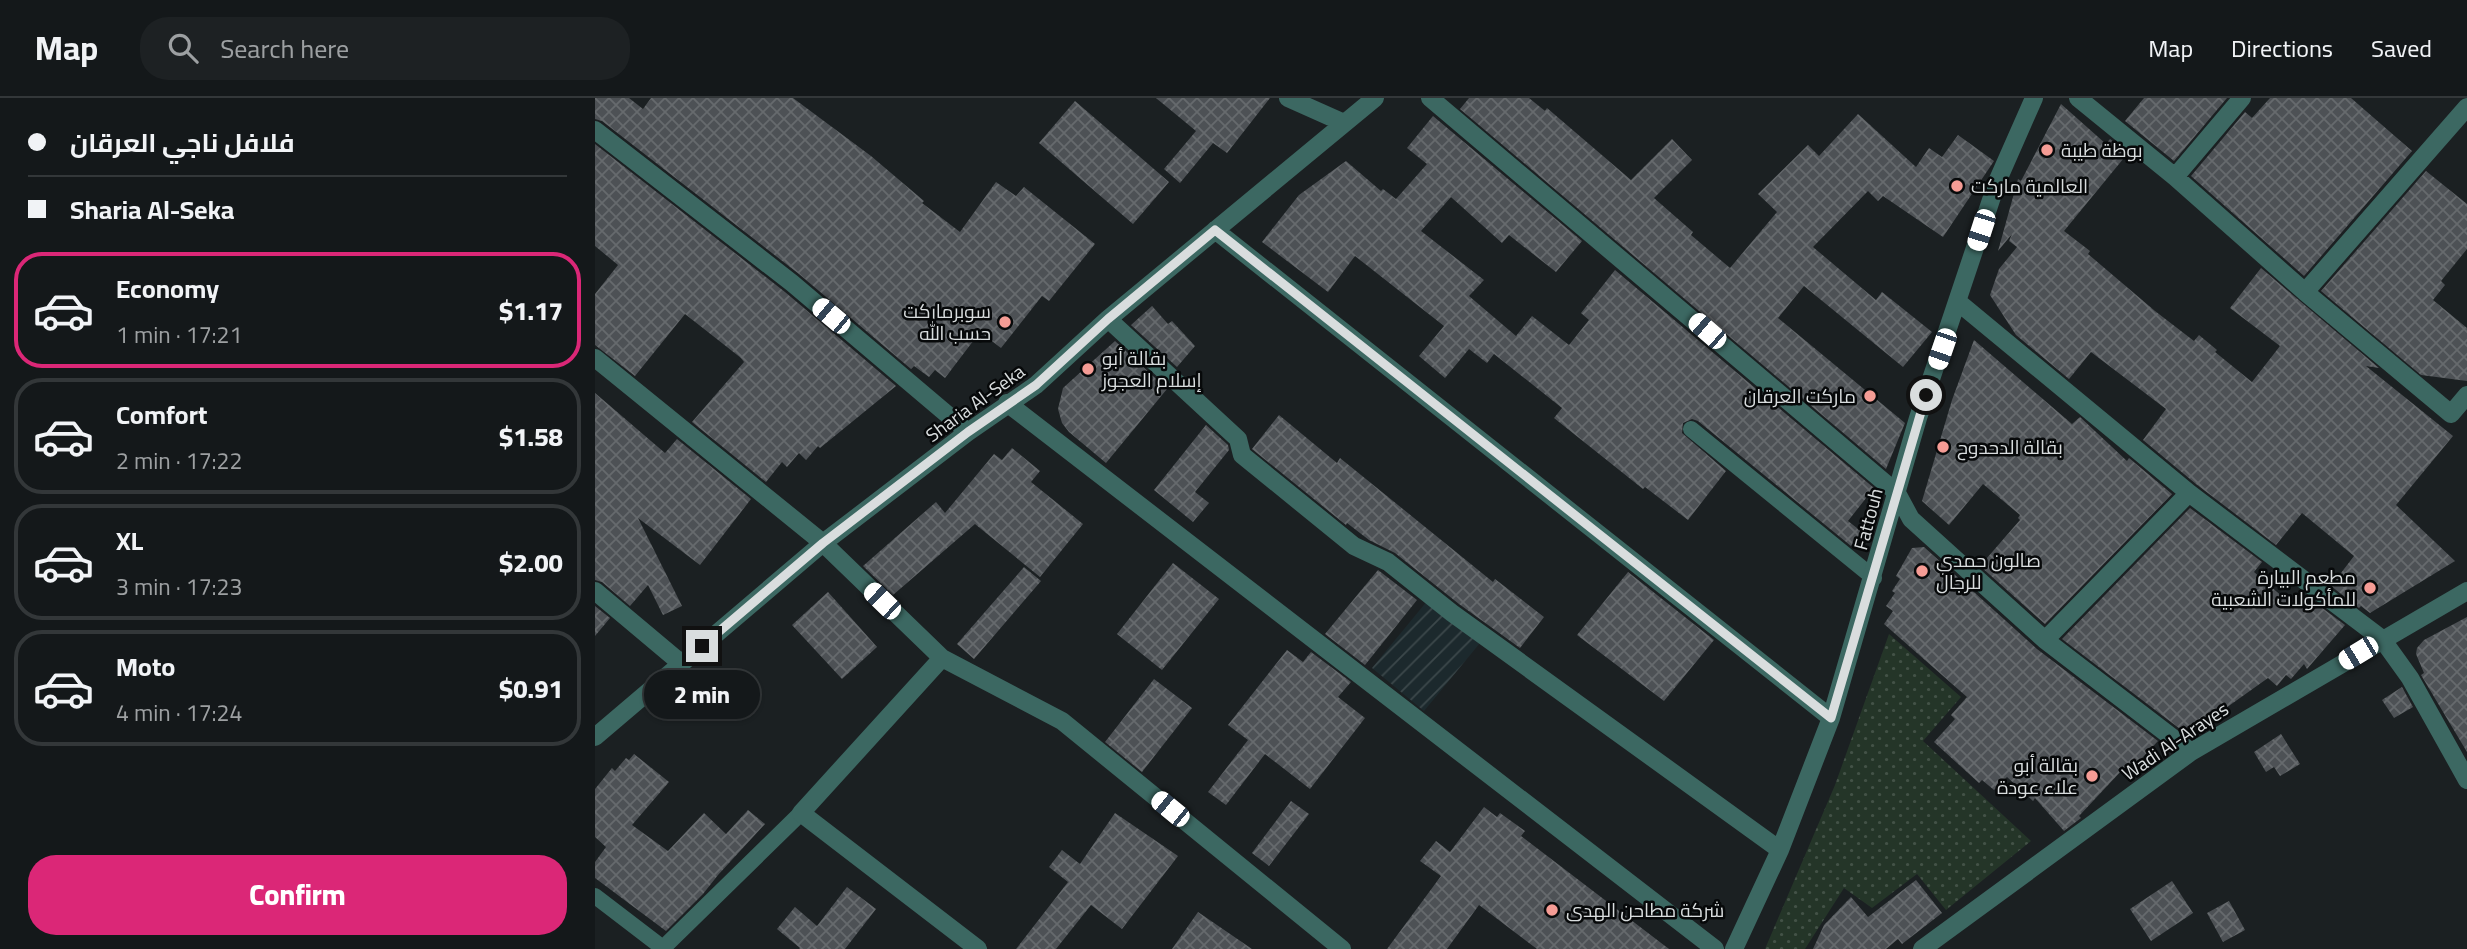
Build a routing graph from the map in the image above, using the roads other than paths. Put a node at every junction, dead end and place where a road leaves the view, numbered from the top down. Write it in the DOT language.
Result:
graph roads {
  1 [pos="1288,98"];
  2 [pos="1375,98"];
  3 [pos="1430,98"];
  4 [pos="2034,98"];
  5 [pos="2078,98"];
  6 [pos="2242,98"];
  7 [pos="2467,107"];
  8 [pos="1344,122"];
  9 [pos="595,130"];
  10 [pos="2175,177"];
  11 [pos="1215,230"];
  12 [pos="2305,292"];
  13 [pos="1958,302"];
  14 [pos="1108,319"];
  15 [pos="595,358"];
  16 [pos="2467,395"];
  17 [pos="1007,403"];
  18 [pos="1691,429"];
  19 [pos="968,432"];
  20 [pos="1897,492"];
  21 [pos="2189,493"];
  22 [pos="823,543"];
  23 [pos="1874,579"];
  24 [pos="595,591"];
  25 [pos="2467,591"];
  26 [pos="2382,639"];
  27 [pos="2045,640"];
  28 [pos="942,658"];
  29 [pos="682,663"];
  30 [pos="1831,718"];
  31 [pos="595,737"];
  32 [pos="2190,752"];
  33 [pos="2467,780"];
  34 [pos="801,813"];
  35 [pos="1780,850"];
  36 [pos="595,896"];
  37 [pos="978,949"];
  38 [pos="1342,949"];
  39 [pos="1714,949"];
  40 [pos="1734,949"];
  41 [pos="1922,949"];
  1 -- 8 [label="street"];
  2 -- 8 [label="street, Sharia Al-Seka"];
  3 -- 20 [label="street"];
  4 -- 13 [label="street, Fattouh"];
  5 -- 10 [label="street"];
  6 -- 10 [label="street"];
  7 -- 12 [label="street"];
  8 -- 11 [label="street, Sharia Al-Seka"];
  9 -- 19 [label="street"];
  10 -- 12 [label="street"];
  11 -- 14 [label="street, Sharia Al-Seka"];
  11 -- 30 [label="street"];
  12 -- 16 [label="street"];
  13 -- 20 [label="street, Fattouh"];
  13 -- 21 [label="street"];
  14 -- 17 [label="street, Sharia Al-Seka"];
  14 -- 35 [label="street"];
  15 -- 22 [label="street"];
  17 -- 19 [label="street, Sharia Al-Seka"];
  17 -- 39 [label="street"];
  18 -- 23 [label="lane"];
  19 -- 22 [label="street, Sharia Al-Seka"];
  20 -- 23 [label="street, Fattouh"];
  20 -- 27 [label="street"];
  21 -- 26 [label="street"];
  21 -- 27 [label="street"];
  22 -- 28 [label="street"];
  22 -- 29 [label="street, Sharia Al-Seka"];
  23 -- 30 [label="street, Fattouh"];
  24 -- 29 [label="street"];
  25 -- 26 [label="street, Wadi Al-Arayes"];
  26 -- 32 [label="street, Wadi Al-Arayes"];
  26 -- 33 [label="street"];
  27 -- 32 [label="street"];
  28 -- 34 [label="street"];
  28 -- 38 [label="street"];
  29 -- 31 [label="street, Sharia Al-Seka"];
  30 -- 35 [label="street, Fattouh"];
  32 -- 41 [label="street, Wadi Al-Arayes"];
  34 -- 36 [label="lane"];
  34 -- 37 [label="street"];
  35 -- 40 [label="street, Fattouh"];
}
